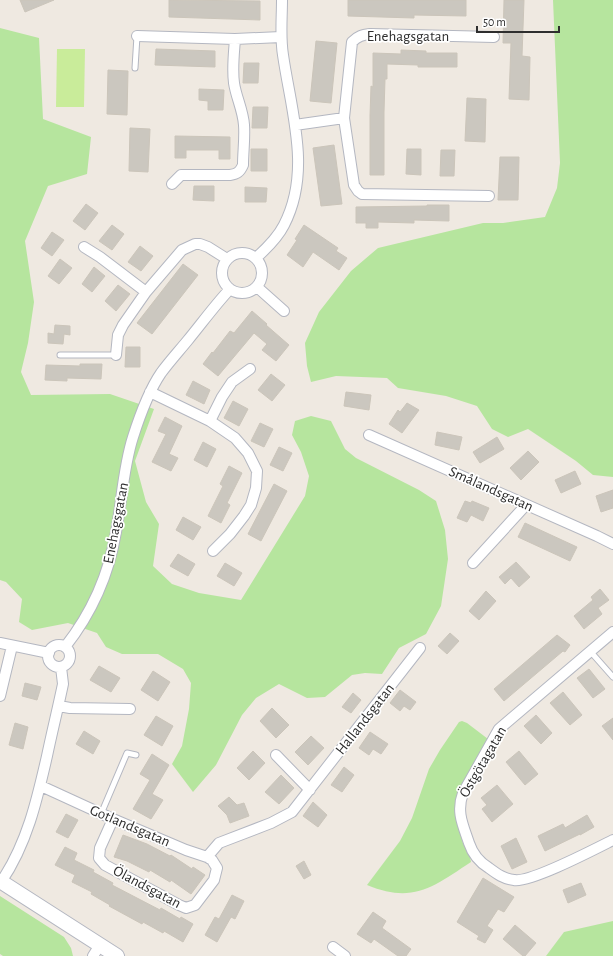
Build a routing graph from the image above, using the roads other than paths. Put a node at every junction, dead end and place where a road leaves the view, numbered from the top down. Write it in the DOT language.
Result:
graph roads {
  1 [pos="282,0"];
  2 [pos="137,36"];
  3 [pos="281,37"];
  4 [pos="494,37"];
  5 [pos="235,39"];
  6 [pos="135,68"];
  7 [pos="344,118"];
  8 [pos="296,125"];
  9 [pos="172,184"];
  10 [pos="489,196"];
  11 [pos="84,247"];
  12 [pos="256,258"];
  13 [pos="227,259"];
  14 [pos="257,287"];
  15 [pos="230,289"];
  16 [pos="146,292"];
  17 [pos="284,311"];
  18 [pos="60,355"];
  19 [pos="116,355"];
  20 [pos="250,369"];
  21 [pos="150,392"];
  22 [pos="210,421"];
  23 [pos="369,435"];
  24 [pos="526,505"];
  25 [pos="613,544"];
  26 [pos="213,552"];
  27 [pos="473,563"];
  28 [pos="613,632"];
  29 [pos="0,643"];
  30 [pos="12,646"];
  31 [pos="65,647"];
  32 [pos="420,648"];
  33 [pos="590,651"];
  34 [pos="49,653"];
  35 [pos="61,667"];
  36 [pos="613,677"];
  37 [pos="0,696"];
  38 [pos="58,706"];
  39 [pos="130,708"];
  40 [pos="136,755"];
  41 [pos="276,755"];
  42 [pos="41,786"];
  43 [pos="310,790"];
  44 [pos="102,814"];
  45 [pos="112,819"];
  46 [pos="613,840"];
  47 [pos="207,857"];
  48 [pos="217,868"];
  49 [pos="1,882"];
  50 [pos="333,948"];
  51 [pos="96,951"];
  52 [pos="117,956"];
  53 [pos="346,956"];
  1 -- 3 [label="street"];
  2 -- 5 [label="street"];
  2 -- 6 [label="lane"];
  3 -- 5 [label="street"];
  3 -- 8 [label="street"];
  4 -- 7 [label="street, Enehagsgatan"];
  5 -- 9 [label="street"];
  7 -- 8 [label="street"];
  7 -- 10 [label="street, Enehagsgatan"];
  8 -- 12 [label="street"];
  11 -- 16 [label="street"];
  12 -- 13 [label="street"];
  12 -- 14 [label="street"];
  13 -- 15 [label="street"];
  13 -- 16 [label="street"];
  14 -- 15 [label="street"];
  14 -- 17 [label="street"];
  15 -- 21 [label="street, Enehagsgatan"];
  16 -- 19 [label="street"];
  18 -- 19 [label="lane"];
  20 -- 22 [label="street"];
  21 -- 22 [label="street"];
  21 -- 31 [label="street, Enehagsgatan"];
  22 -- 26 [label="street"];
  23 -- 24 [label="street, Smålandsgatan"];
  24 -- 25 [label="street, Smålandsgatan"];
  24 -- 27 [label="street"];
  28 -- 33 [label="street, Östgötagatan"];
  29 -- 30 [label="street"];
  30 -- 34 [label="street"];
  30 -- 37 [label="street"];
  31 -- 34 [label="street"];
  31 -- 35 [label="street"];
  32 -- 43 [label="street, Hallandsgatan"];
  33 -- 36 [label="lane"];
  33 -- 46 [label="street, Östgötagatan"];
  34 -- 35 [label="street"];
  35 -- 38 [label="street"];
  38 -- 39 [label="street"];
  38 -- 42 [label="street"];
  40 -- 44 [label="lane"];
  41 -- 43 [label="street"];
  42 -- 44 [label="street, Gotlandsgatan"];
  42 -- 49 [label="street"];
  43 -- 47 [label="street, Hallandsgatan"];
  44 -- 45 [label="street, Gotlandsgatan"];
  45 -- 47 [label="street, Gotlandsgatan"];
  45 -- 48 [label="street, Ölandsgatan"];
  47 -- 48 [label="street, Gotlandsgatan"];
  49 -- 51 [label="main road"];
  50 -- 53 [label="street"];
  51 -- 52 [label="main road"];
}
